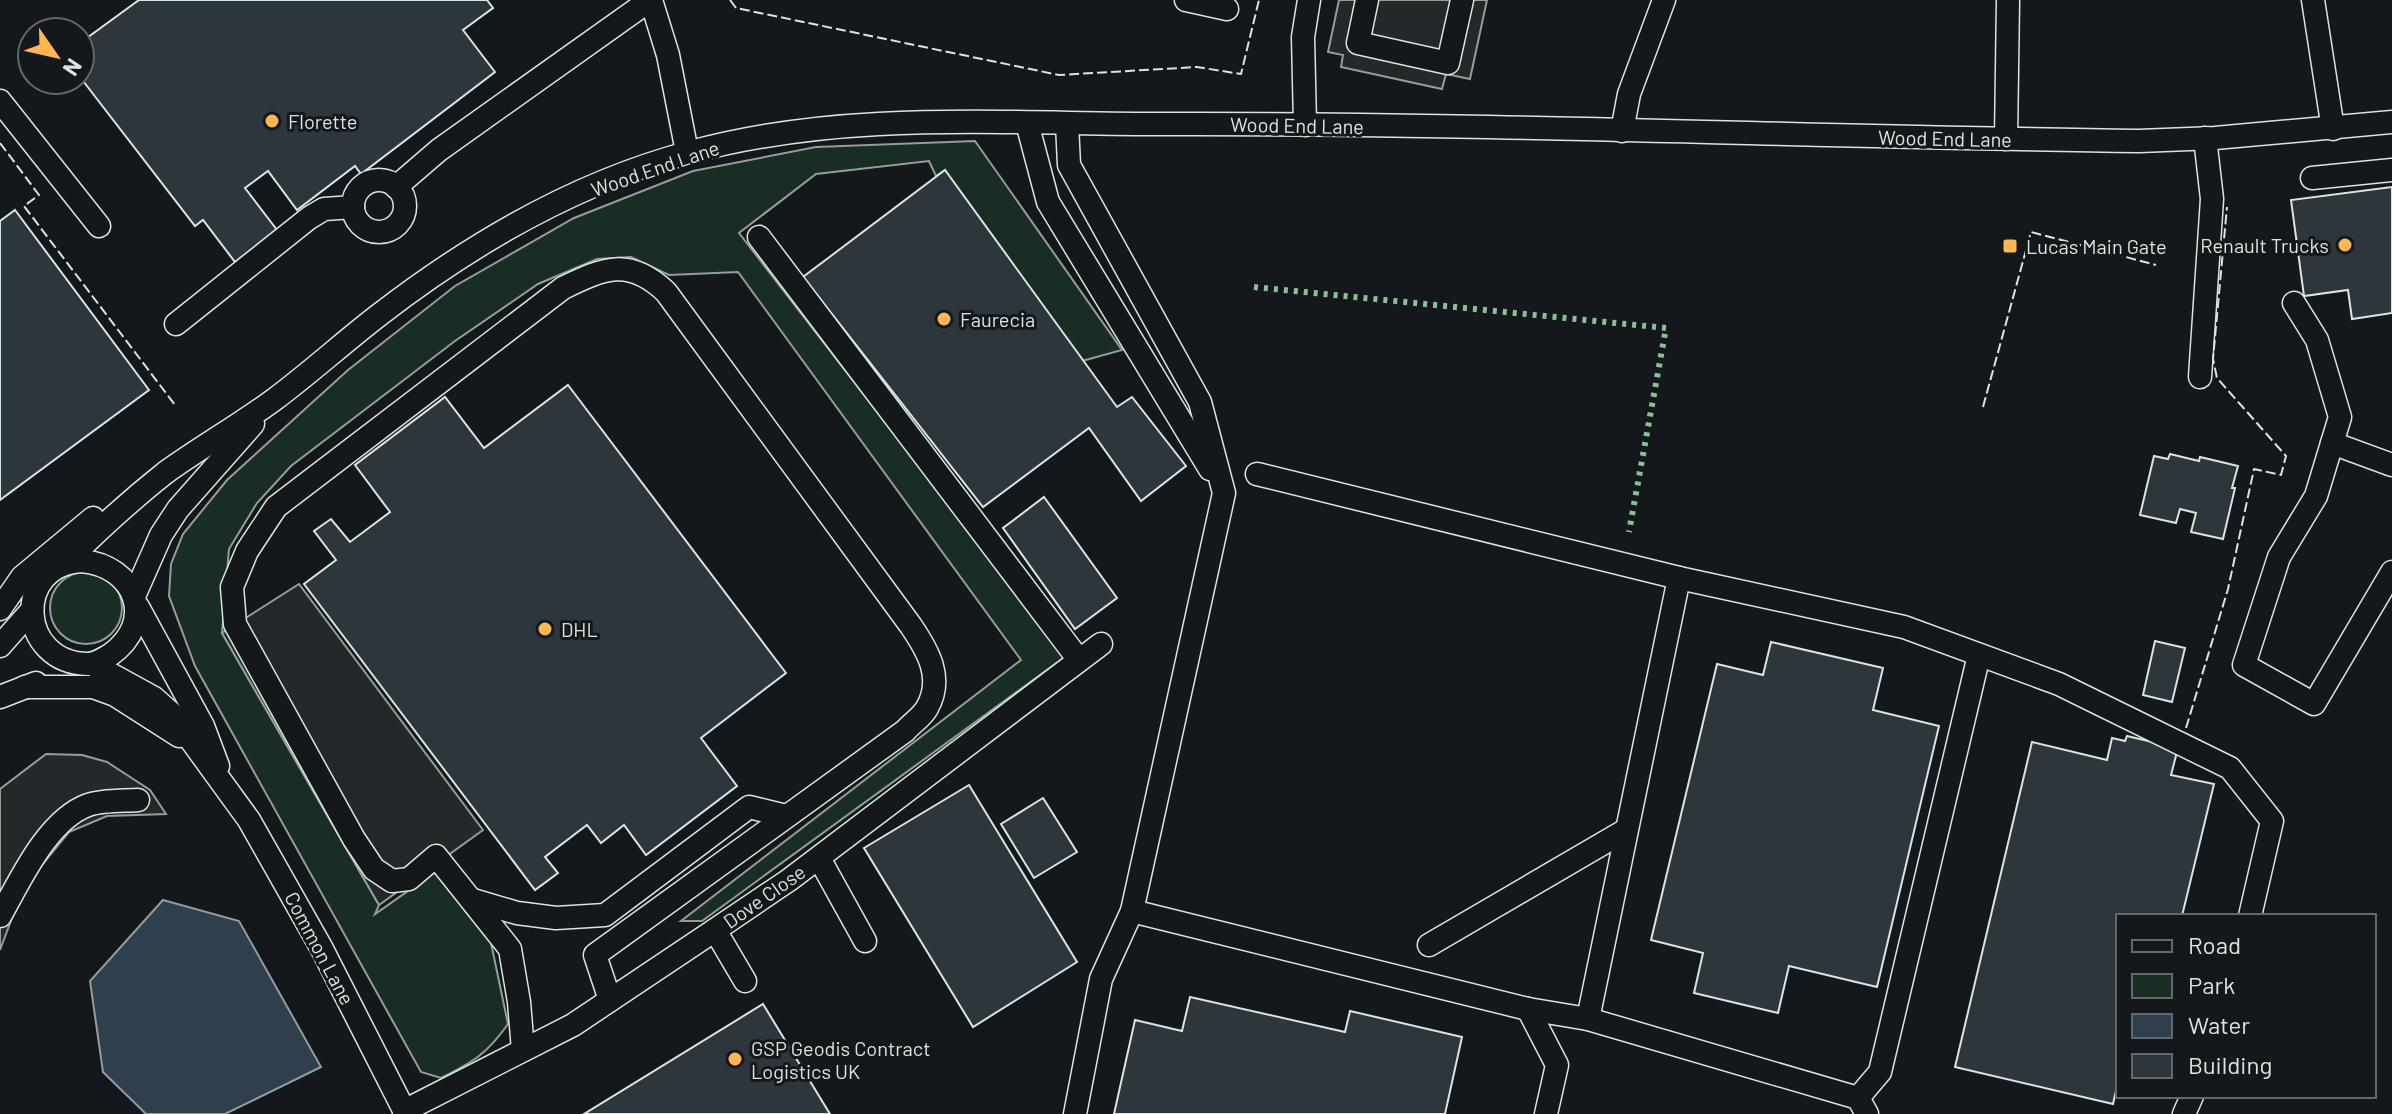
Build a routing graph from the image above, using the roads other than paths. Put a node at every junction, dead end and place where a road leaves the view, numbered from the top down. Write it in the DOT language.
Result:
graph roads {
  1 [pos="650,0"];
  2 [pos="1186,0"];
  3 [pos="1309,0"];
  4 [pos="1367,0"];
  5 [pos="1462,0"];
  6 [pos="1664,0"];
  7 [pos="2008,0"];
  8 [pos="2313,0"];
  9 [pos="1227,9"];
  10 [pos="0,101"];
  11 [pos="2392,122"];
  12 [pos="1067,124"];
  13 [pos="1305,125"];
  14 [pos="2333,129"];
  15 [pos="1622,131"];
  16 [pos="1030,132"];
  17 [pos="2205,138"];
  18 [pos="2006,139"];
  19 [pos="687,152"];
  20 [pos="2392,170"];
  21 [pos="2312,178"];
  22 [pos="396,187"];
  23 [pos="353,207"];
  24 [pos="99,226"];
  25 [pos="759,237"];
  26 [pos="1121,258"];
  27 [pos="1090,276"];
  28 [pos="2294,303"];
  29 [pos="176,324"];
  30 [pos="2200,377"];
  31 [pos="275,399"];
  32 [pos="2332,443"];
  33 [pos="2392,465"];
  34 [pos="1257,474"];
  35 [pos="163,475"];
  36 [pos="1224,493"];
  37 [pos="66,562"];
  38 [pos="2392,572"];
  39 [pos="1679,578"];
  40 [pos="136,600"];
  41 [pos="0,609"];
  42 [pos="31,611"];
  43 [pos="1101,644"];
  44 [pos="0,646"];
  45 [pos="1979,655"];
  46 [pos="1079,660"];
  47 [pos="85,663"];
  48 [pos="25,687"];
  49 [pos="0,697"];
  50 [pos="194,747"];
  51 [pos="226,787"];
  52 [pos="138,800"];
  53 [pos="786,816"];
  54 [pos="1626,830"];
  55 [pos="819,858"];
  56 [pos="473,900"];
  57 [pos="1132,911"];
  58 [pos="2250,914"];
  59 [pos="0,916"];
  60 [pos="715,930"];
  61 [pos="865,941"];
  62 [pos="1429,945"];
  63 [pos="745,981"];
  64 [pos="610,1000"];
  65 [pos="1528,1009"];
  66 [pos="1588,1019"];
  67 [pos="523,1050"];
  68 [pos="1863,1106"];
  69 [pos="405,1112"];
  70 [pos="1075,1114"];
  71 [pos="1546,1114"];
  1 -- 19 [label="street"];
  1 -- 22 [label="street"];
  2 -- 9 [label="street"];
  3 -- 13 [label="street"];
  4 -- 5 [label="street"];
  6 -- 15 [label="street"];
  7 -- 18 [label="street"];
  8 -- 14 [label="street"];
  10 -- 24 [label="street"];
  11 -- 14 [label="street, Wood End Lane"];
  12 -- 13 [label="street, Wood End Lane"];
  12 -- 16 [label="street, Wood End Lane"];
  12 -- 26 [label="street"];
  13 -- 15 [label="street, Wood End Lane"];
  14 -- 17 [label="street, Wood End Lane"];
  15 -- 18 [label="street, Wood End Lane"];
  16 -- 19 [label="street, Wood End Lane"];
  16 -- 27 [label="street"];
  17 -- 18 [label="street, Wood End Lane"];
  17 -- 30 [label="street"];
  19 -- 31 [label="street, Wood End Lane"];
  20 -- 21 [label="street"];
  22 -- 23 [label="street"];
  22 -- 23 [label="street"];
  23 -- 29 [label="street"];
  25 -- 46 [label="street"];
  26 -- 27 [label="street"];
  26 -- 36 [label="street"];
  27 -- 36 [label="street"];
  28 -- 32 [label="street"];
  31 -- 35 [label="street, Wood End Lane"];
  31 -- 40 [label="street, Wood End Lane"];
  32 -- 33 [label="street"];
  32 -- 38 [label="street"];
  34 -- 39 [label="street"];
  35 -- 37 [label="street, Wood End Lane"];
  35 -- 41 [label="street"];
  36 -- 57 [label="street"];
  37 -- 40 [label="street"];
  37 -- 42 [label="street"];
  39 -- 45 [label="street"];
  39 -- 54 [label="street"];
  40 -- 47 [label="street"];
  40 -- 51 [label="street, Common Lane"];
  42 -- 44 [label="street"];
  42 -- 47 [label="street"];
  43 -- 46 [label="street, Dove Close"];
  45 -- 58 [label="street"];
  45 -- 68 [label="street"];
  46 -- 55 [label="street, Dove Close"];
  47 -- 48 [label="street"];
  47 -- 50 [label="street, Common Lane"];
  48 -- 49 [label="street"];
  48 -- 50 [label="street"];
  50 -- 51 [label="street, Common Lane"];
  51 -- 69 [label="street, Common Lane"];
  52 -- 59 [label="street"];
  53 -- 56 [label="street"];
  53 -- 56 [label="street"];
  53 -- 64 [label="street"];
  54 -- 62 [label="street"];
  54 -- 66 [label="street"];
  55 -- 60 [label="street, Dove Close"];
  55 -- 61 [label="street"];
  56 -- 67 [label="street"];
  57 -- 65 [label="street"];
  57 -- 70 [label="street"];
  60 -- 63 [label="street"];
  60 -- 64 [label="street, Dove Close"];
  64 -- 67 [label="street, Dove Close"];
  65 -- 66 [label="street"];
  65 -- 71 [label="street"];
  66 -- 68 [label="street"];
  67 -- 69 [label="street, Dove Close"];
}
